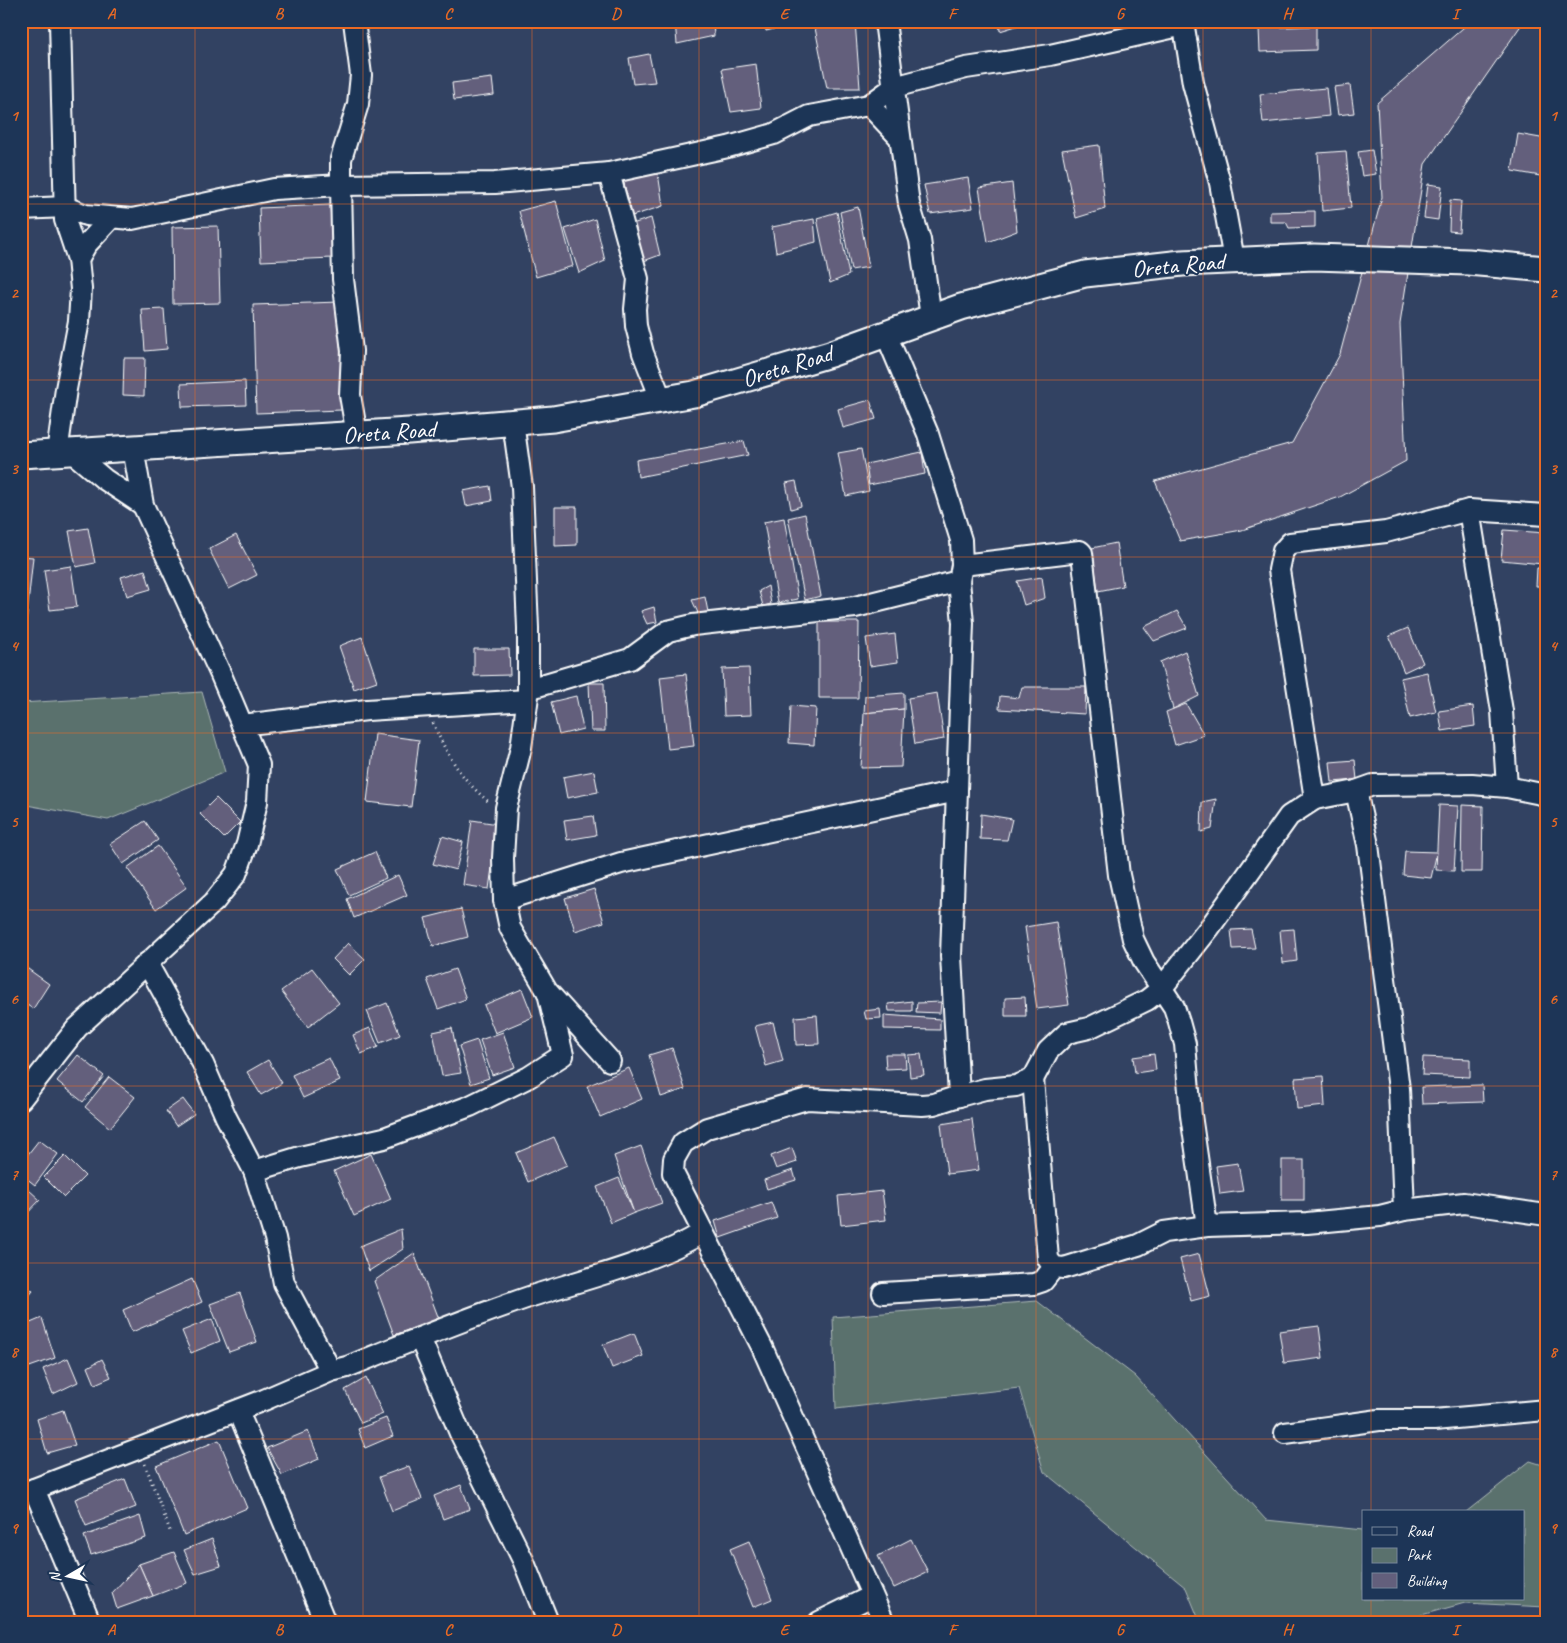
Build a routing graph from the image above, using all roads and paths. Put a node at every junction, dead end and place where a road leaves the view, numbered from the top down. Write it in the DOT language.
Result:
graph roads {
  1 [pos="60,21"];
  2 [pos="354,21"];
  3 [pos="885,21"];
  4 [pos="1184,23"];
  5 [pos="894,87"];
  6 [pos="869,105"];
  7 [pos="900,138"];
  8 [pos="609,173"];
  9 [pos="341,185"];
  10 [pos="65,208"];
  11 [pos="21,209"];
  12 [pos="111,218"];
  13 [pos="78,259"];
  14 [pos="1234,260"];
  15 [pos="1546,269"];
  16 [pos="931,317"];
  17 [pos="886,334"];
  18 [pos="661,399"];
  19 [pos="513,422"];
  20 [pos="357,435"];
  21 [pos="133,448"];
  22 [pos="65,452"];
  23 [pos="21,455"];
  24 [pos="143,505"];
  25 [pos="1469,510"];
  26 [pos="1546,515"];
  27 [pos="961,573"];
  28 [pos="527,695"];
  29 [pos="426,706"];
  30 [pos="242,725"];
  31 [pos="1507,787"];
  32 [pos="957,791"];
  33 [pos="1356,791"];
  34 [pos="1546,795"];
  35 [pos="1315,799"];
  36 [pos="505,814"];
  37 [pos="504,900"];
  38 [pos="148,963"];
  39 [pos="1161,990"];
  40 [pos="547,991"];
  41 [pos="610,1061"];
  42 [pos="1032,1079"];
  43 [pos="959,1096"];
  44 [pos="21,1099"];
  45 [pos="254,1171"];
  46 [pos="1404,1210"];
  47 [pos="1546,1216"];
  48 [pos="1207,1226"];
  49 [pos="703,1232"];
  50 [pos="1054,1268"];
  51 [pos="883,1293"];
  52 [pos="420,1338"];
  53 [pos="331,1370"];
  54 [pos="1546,1410"];
  55 [pos="238,1411"];
  56 [pos="1285,1433"];
  57 [pos="139,1449"];
  58 [pos="27,1492"];
  59 [pos="170,1530"];
  60 [pos="872,1596"];
  61 [pos="90,1622"];
  62 [pos="325,1622"];
  63 [pos="548,1622"];
  64 [pos="819,1622"];
  65 [pos="884,1622"];
  1 -- 10 [label="street"];
  2 -- 9 [label="street"];
  3 -- 5 [label="street"];
  4 -- 5 [label="street"];
  4 -- 14 [label="street"];
  5 -- 6 [label="street"];
  5 -- 7 [label="street"];
  6 -- 7 [label="street"];
  6 -- 8 [label="street"];
  7 -- 16 [label="street"];
  8 -- 9 [label="street"];
  8 -- 18 [label="street"];
  9 -- 12 [label="street"];
  9 -- 20 [label="street"];
  10 -- 11 [label="street"];
  10 -- 12 [label="street"];
  10 -- 13 [label="street"];
  12 -- 13 [label="street"];
  13 -- 22 [label="street"];
  14 -- 15 [label="street, Oreta Road"];
  14 -- 16 [label="street, Oreta Road"];
  16 -- 17 [label="street, Oreta Road"];
  17 -- 18 [label="street, Oreta Road"];
  17 -- 27 [label="street"];
  18 -- 19 [label="street, Oreta Road"];
  19 -- 20 [label="street, Oreta Road"];
  19 -- 28 [label="street"];
  20 -- 21 [label="street, Oreta Road"];
  21 -- 22 [label="street, Oreta Road"];
  21 -- 24 [label="street"];
  22 -- 23 [label="street, Oreta Road"];
  22 -- 24 [label="street"];
  24 -- 30 [label="street"];
  25 -- 26 [label="street"];
  25 -- 31 [label="street"];
  25 -- 35 [label="street"];
  27 -- 28 [label="street"];
  27 -- 32 [label="street"];
  27 -- 39 [label="street"];
  28 -- 29 [label="street"];
  28 -- 36 [label="street"];
  29 -- 30 [label="street"];
  29 -- 36 [label="path"];
  30 -- 38 [label="street"];
  31 -- 33 [label="street"];
  31 -- 34 [label="street"];
  32 -- 37 [label="street"];
  32 -- 43 [label="street"];
  33 -- 35 [label="street"];
  33 -- 46 [label="street"];
  35 -- 39 [label="street"];
  36 -- 37 [label="street"];
  37 -- 40 [label="street"];
  38 -- 44 [label="street"];
  38 -- 45 [label="street"];
  39 -- 42 [label="street"];
  39 -- 48 [label="street"];
  40 -- 41 [label="street"];
  40 -- 45 [label="street"];
  42 -- 43 [label="street"];
  42 -- 50 [label="street"];
  43 -- 49 [label="street"];
  45 -- 53 [label="street"];
  46 -- 47 [label="street"];
  46 -- 48 [label="street"];
  48 -- 50 [label="street"];
  49 -- 52 [label="street"];
  49 -- 60 [label="street"];
  50 -- 51 [label="street"];
  52 -- 53 [label="street"];
  52 -- 63 [label="street"];
  53 -- 55 [label="street"];
  54 -- 56 [label="street"];
  55 -- 57 [label="street"];
  55 -- 62 [label="street"];
  57 -- 58 [label="street"];
  57 -- 59 [label="path"];
  58 -- 61 [label="street"];
  60 -- 64 [label="street"];
  60 -- 65 [label="street"];
}
